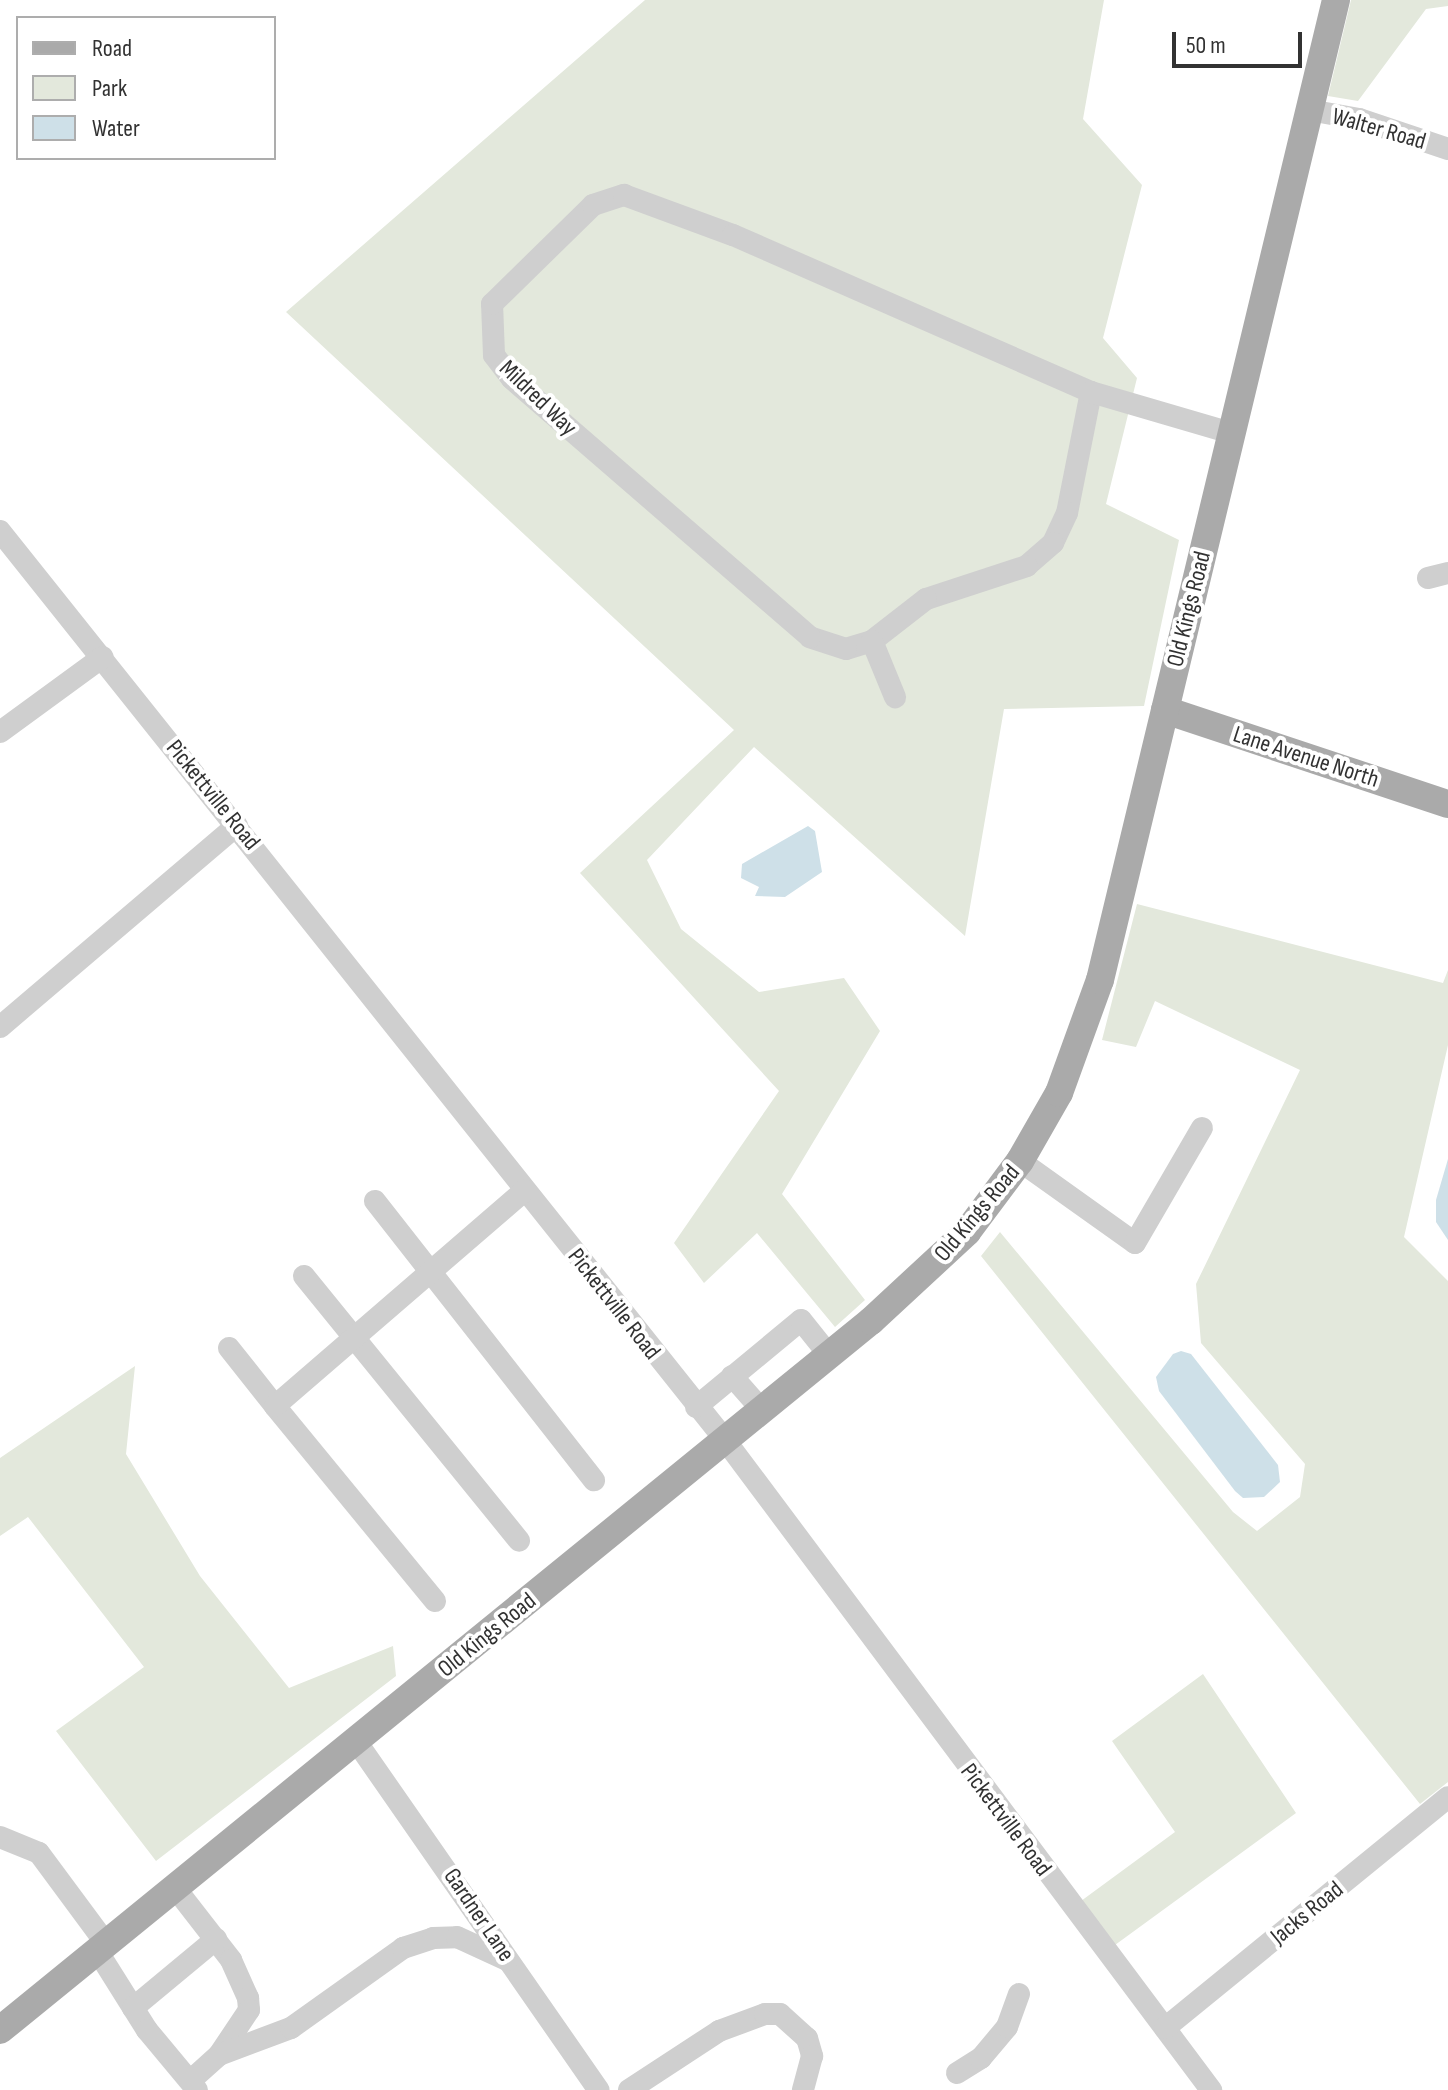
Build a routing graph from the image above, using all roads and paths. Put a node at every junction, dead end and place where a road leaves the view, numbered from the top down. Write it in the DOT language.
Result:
graph roads {
  1 [pos="1336,0"];
  2 [pos="1309,110"];
  3 [pos="1448,149"];
  4 [pos="1091,392"];
  5 [pos="1231,433"];
  6 [pos="0,531"];
  7 [pos="872,641"];
  8 [pos="103,657"];
  9 [pos="895,697"];
  10 [pos="1165,710"];
  11 [pos="0,732"];
  12 [pos="1448,804"];
  13 [pos="237,825"];
  14 [pos="0,1027"];
  15 [pos="1202,1128"];
  16 [pos="1020,1161"];
  17 [pos="525,1190"];
  18 [pos="375,1201"];
  19 [pos="430,1272"];
  20 [pos="304,1276"];
  21 [pos="354,1338"];
  22 [pos="229,1348"];
  23 [pos="829,1355"];
  24 [pos="732,1376"];
  25 [pos="275,1406"];
  26 [pos="696,1407"];
  27 [pos="762,1410"];
  28 [pos="725,1440"];
  29 [pos="594,1480"];
  30 [pos="519,1541"];
  31 [pos="435,1601"];
  32 [pos="356,1741"];
  33 [pos="1448,1797"];
  34 [pos="0,1837"];
  35 [pos="176,1889"];
  36 [pos="216,1939"];
  37 [pos="102,1949"];
  38 [pos="512,1963"];
  39 [pos="1019,1994"];
  40 [pos="133,2008"];
  41 [pos="1165,2028"];
  42 [pos="0,2030"];
  43 [pos="219,2055"];
  44 [pos="957,2073"];
  45 [pos="194,2085"];
  46 [pos="599,2090"];
  47 [pos="629,2090"];
  48 [pos="803,2090"];
  49 [pos="1211,2090"];
  1 -- 2 [label="main road, Old Kings Road"];
  2 -- 3 [label="street, Walter Road"];
  2 -- 5 [label="main road, Old Kings Road"];
  4 -- 5 [label="street, Mildred Way"];
  4 -- 7 [label="street"];
  4 -- 7 [label="street, Mildred Way"];
  5 -- 10 [label="main road, Old Kings Road"];
  6 -- 8 [label="street, Pickettville Road"];
  7 -- 9 [label="street"];
  8 -- 11 [label="street"];
  8 -- 13 [label="street, Pickettville Road"];
  10 -- 12 [label="main road, Lane Avenue North"];
  10 -- 16 [label="main road, Old Kings Road"];
  13 -- 14 [label="street"];
  13 -- 17 [label="street, Pickettville Road"];
  15 -- 16 [label="street"];
  16 -- 23 [label="main road, Old Kings Road"];
  17 -- 19 [label="street"];
  17 -- 26 [label="street, Pickettville Road"];
  18 -- 19 [label="street"];
  19 -- 21 [label="street"];
  19 -- 29 [label="street"];
  20 -- 21 [label="street"];
  21 -- 25 [label="street"];
  21 -- 30 [label="street"];
  22 -- 25 [label="street"];
  23 -- 24 [label="street"];
  23 -- 27 [label="main road, Old Kings Road"];
  24 -- 26 [label="street"];
  24 -- 27 [label="street"];
  25 -- 31 [label="street"];
  26 -- 28 [label="street, Pickettville Road"];
  27 -- 28 [label="main road, Old Kings Road"];
  28 -- 32 [label="main road, Old Kings Road"];
  28 -- 41 [label="street, Pickettville Road"];
  32 -- 35 [label="main road, Old Kings Road"];
  32 -- 38 [label="street, Gardner Lane"];
  33 -- 41 [label="street, Jacks Road"];
  34 -- 37 [label="street"];
  35 -- 36 [label="street"];
  35 -- 37 [label="main road, Old Kings Road"];
  36 -- 40 [label="street"];
  36 -- 43 [label="street"];
  37 -- 40 [label="street"];
  37 -- 42 [label="main road, Old Kings Road"];
  38 -- 43 [label="street"];
  38 -- 46 [label="street, Gardner Lane"];
  39 -- 44 [label="street"];
  40 -- 45 [label="street"];
  41 -- 49 [label="street, Pickettville Road"];
  43 -- 45 [label="street"];
  47 -- 48 [label="street"];
}
